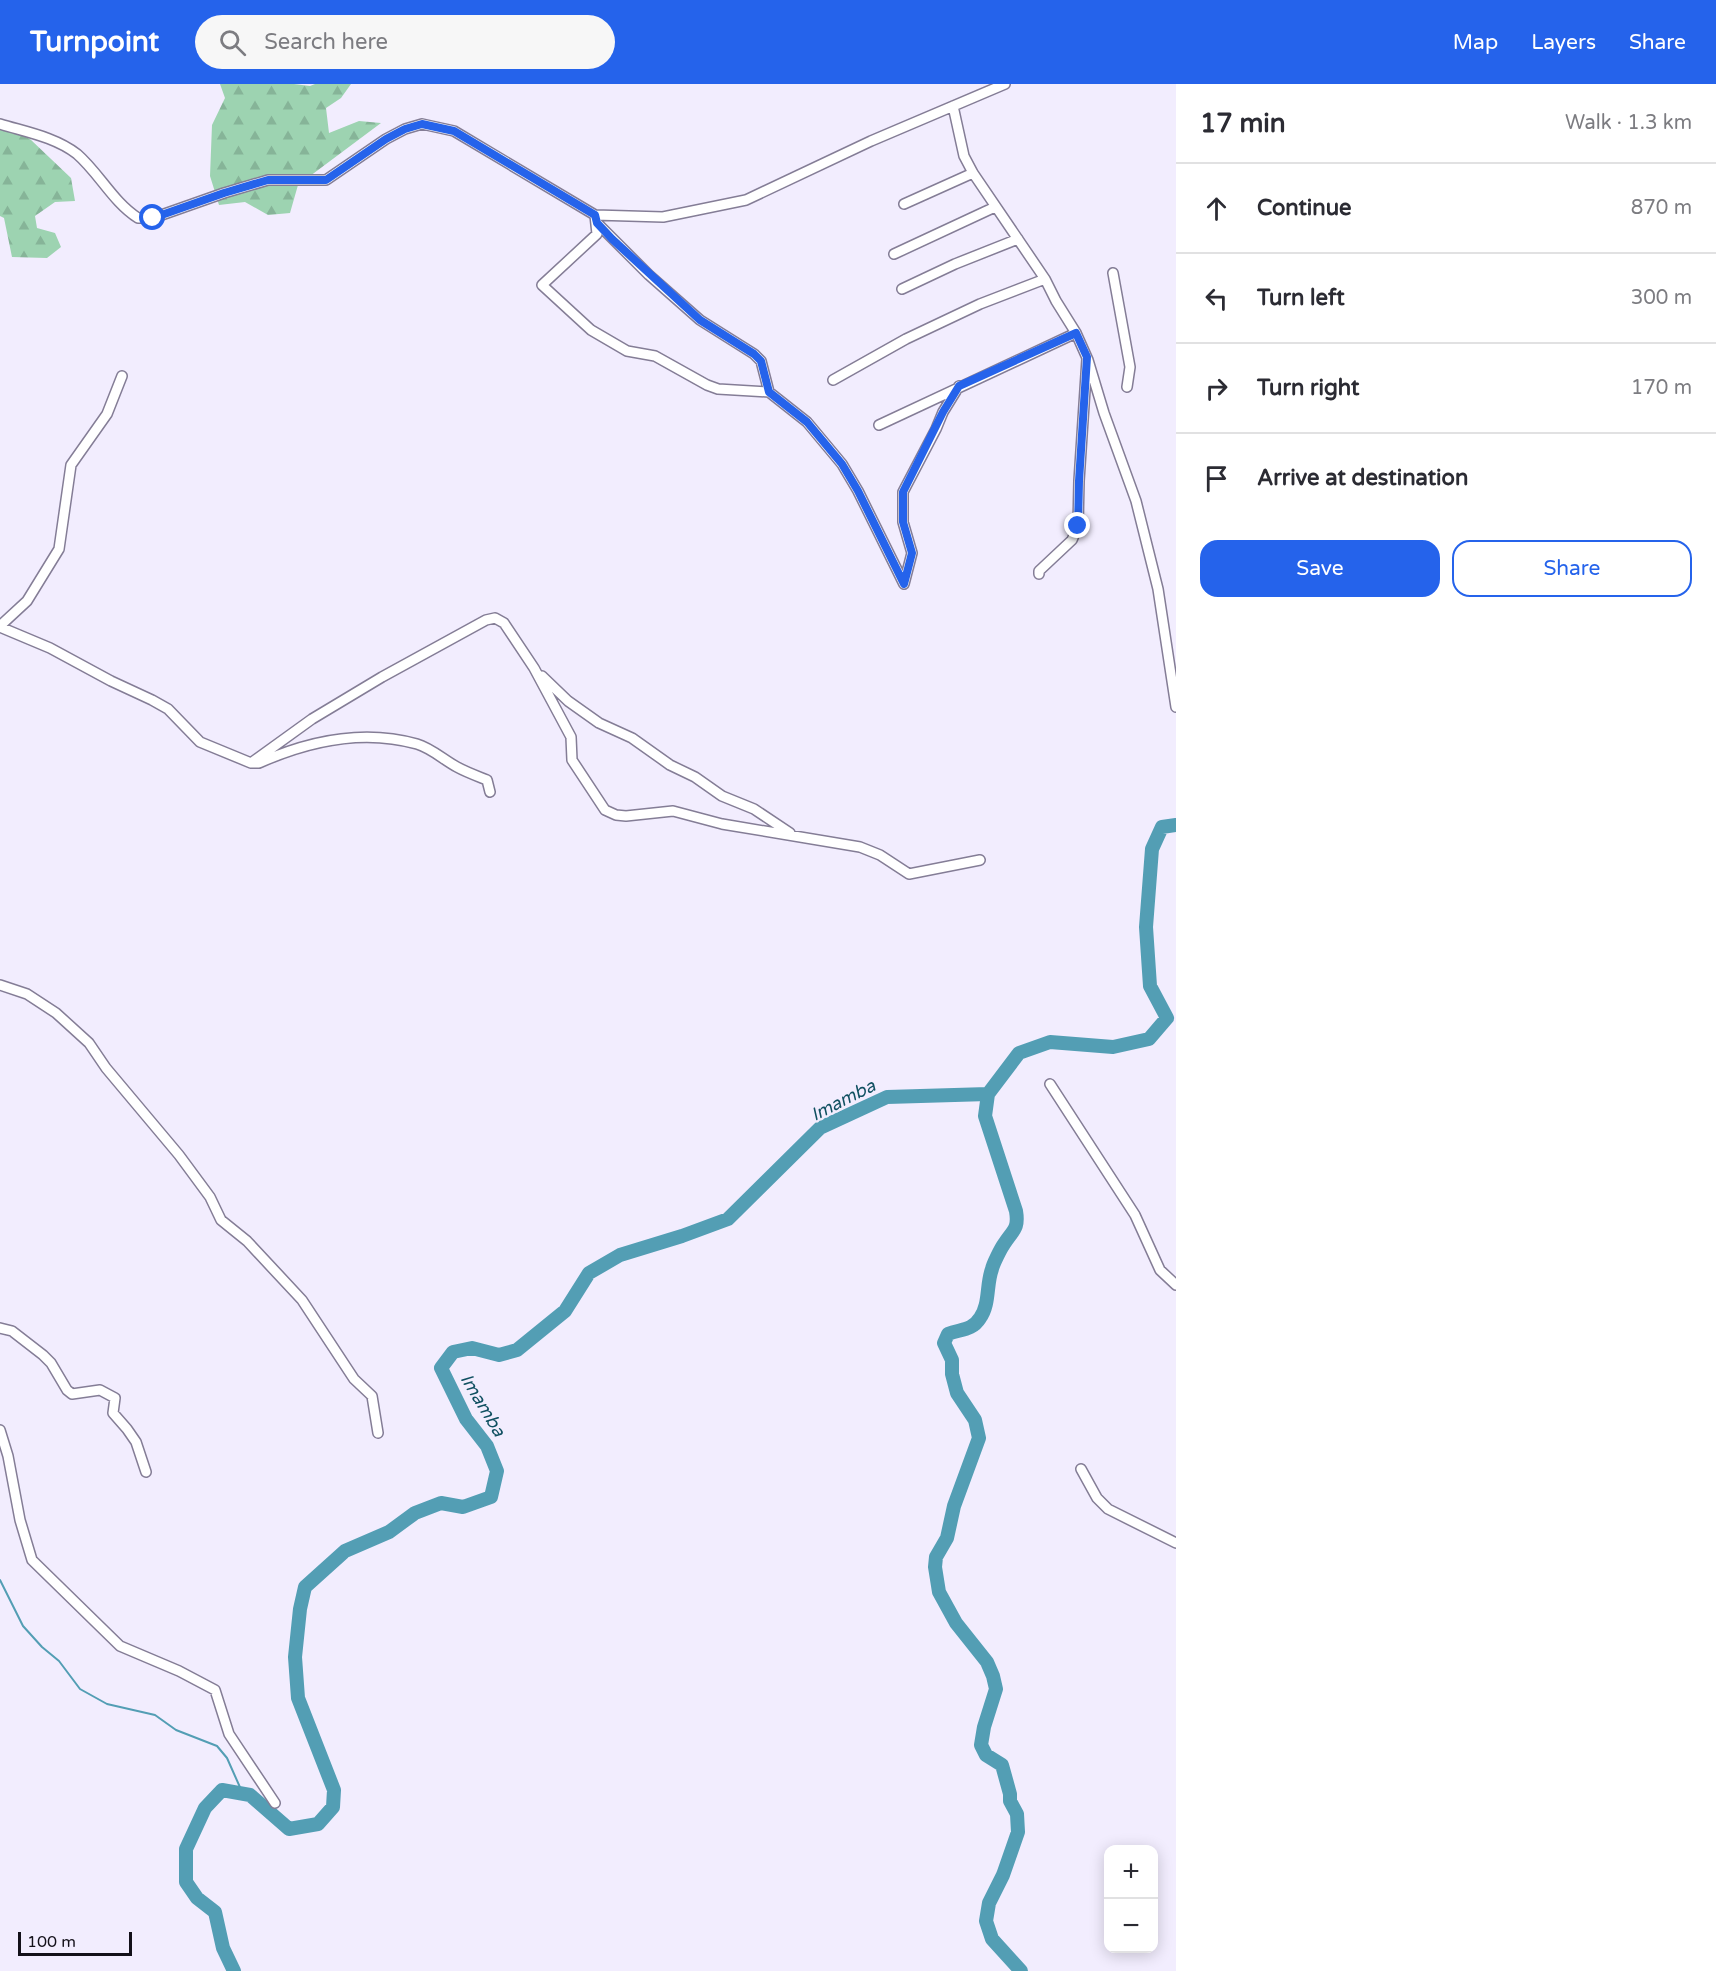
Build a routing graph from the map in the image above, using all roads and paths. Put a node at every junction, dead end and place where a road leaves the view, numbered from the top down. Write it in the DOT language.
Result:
graph roads {
  1 [pos="1005,84"];
  2 [pos="953,106"];
  3 [pos="0,124"];
  4 [pos="973,173"];
  5 [pos="904,204"];
  6 [pos="995,207"];
  7 [pos="596,219"];
  8 [pos="1018,239"];
  9 [pos="894,254"];
  10 [pos="1113,273"];
  11 [pos="1045,279"];
  12 [pos="902,289"];
  13 [pos="1076,333"];
  14 [pos="1087,357"];
  15 [pos="122,376"];
  16 [pos="832,380"];
  17 [pos="959,386"];
  18 [pos="1127,387"];
  19 [pos="769,392"];
  20 [pos="879,425"];
  21 [pos="1039,574"];
  22 [pos="0,627"];
  23 [pos="534,668"];
  24 [pos="1176,707"];
  25 [pos="251,762"];
  26 [pos="490,792"];
  27 [pos="793,835"];
  28 [pos="980,860"];
  29 [pos="0,984"];
  30 [pos="1050,1084"];
  31 [pos="1176,1285"];
  32 [pos="0,1328"];
  33 [pos="0,1430"];
  34 [pos="378,1433"];
  35 [pos="1081,1469"];
  36 [pos="146,1472"];
  37 [pos="1176,1543"];
  38 [pos="275,1803"];
  1 -- 2 [label="street"];
  2 -- 4 [label="street"];
  2 -- 7 [label="street"];
  3 -- 7 [label="street"];
  4 -- 5 [label="street"];
  4 -- 6 [label="street"];
  6 -- 8 [label="street"];
  6 -- 9 [label="street"];
  7 -- 19 [label="street"];
  7 -- 19 [label="street"];
  8 -- 11 [label="street"];
  8 -- 12 [label="street"];
  10 -- 18 [label="street"];
  11 -- 13 [label="street"];
  11 -- 16 [label="street"];
  13 -- 14 [label="street"];
  13 -- 17 [label="street"];
  14 -- 21 [label="street"];
  14 -- 24 [label="street"];
  15 -- 22 [label="street"];
  17 -- 19 [label="street"];
  17 -- 20 [label="street"];
  22 -- 25 [label="street"];
  23 -- 25 [label="street"];
  23 -- 27 [label="street"];
  23 -- 27 [label="street"];
  25 -- 26 [label="street"];
  27 -- 28 [label="street"];
  29 -- 34 [label="street"];
  30 -- 31 [label="street"];
  32 -- 36 [label="street"];
  33 -- 38 [label="street"];
  35 -- 37 [label="street"];
}
